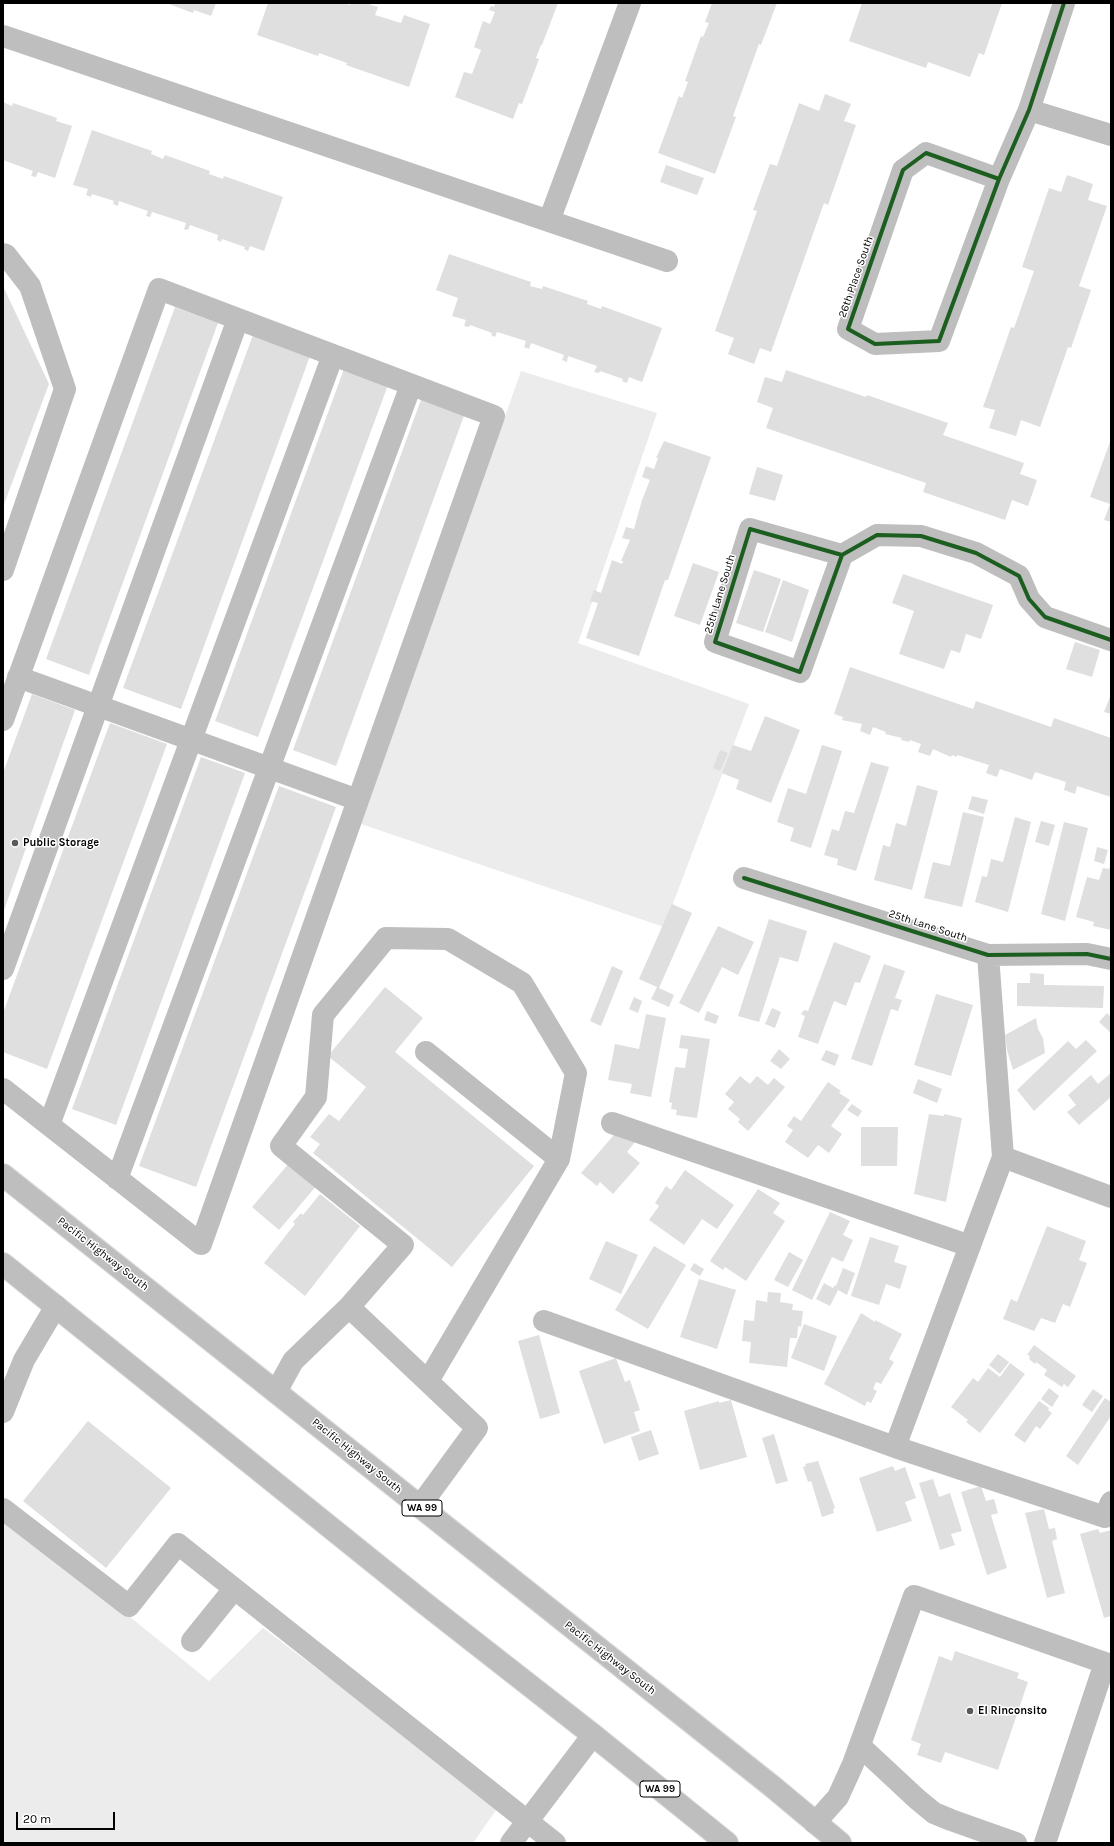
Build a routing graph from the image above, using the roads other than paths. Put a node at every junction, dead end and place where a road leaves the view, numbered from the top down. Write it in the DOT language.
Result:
graph roads {
  1 [pos="630,3"];
  2 [pos="1064,3"];
  3 [pos="3,36"];
  4 [pos="1029,110"];
  5 [pos="1111,135"];
  6 [pos="999,179"];
  7 [pos="549,221"];
  8 [pos="3,254"];
  9 [pos="667,261"];
  10 [pos="238,319"];
  11 [pos="333,355"];
  12 [pos="411,385"];
  13 [pos="842,555"];
  14 [pos="3,570"];
  15 [pos="1111,640"];
  16 [pos="18,678"];
  17 [pos="98,706"];
  18 [pos="3,720"];
  19 [pos="191,740"];
  20 [pos="269,768"];
  21 [pos="358,800"];
  22 [pos="744,878"];
  23 [pos="988,955"];
  24 [pos="1111,959"];
  25 [pos="3,970"];
  26 [pos="426,1052"];
  27 [pos="3,1089"];
  28 [pos="612,1123"];
  29 [pos="49,1125"];
  30 [pos="1003,1157"];
  31 [pos="559,1159"];
  32 [pos="3,1175"];
  33 [pos="118,1179"];
  34 [pos="1111,1197"];
  35 [pos="970,1246"];
  36 [pos="3,1264"];
  37 [pos="56,1306"];
  38 [pos="350,1307"];
  39 [pos="544,1321"];
  40 [pos="428,1381"];
  41 [pos="276,1392"];
  42 [pos="3,1412"];
  43 [pos="895,1447"];
  44 [pos="1111,1502"];
  45 [pos="420,1506"];
  46 [pos="3,1509"];
  47 [pos="234,1589"];
  48 [pos="192,1641"];
  49 [pos="1108,1664"];
  50 [pos="593,1735"];
  51 [pos="860,1746"];
  52 [pos="527,1822"];
  53 [pos="815,1822"];
  54 [pos="511,1843"];
  55 [pos="555,1843"];
  56 [pos="727,1843"];
  57 [pos="840,1843"];
  58 [pos="1016,1843"];
  59 [pos="1045,1843"];
  1 -- 7 [label="main road"];
  2 -- 4 [label="main road, 26th Place South"];
  3 -- 7 [label="main road"];
  4 -- 5 [label="main road"];
  4 -- 6 [label="main road, 26th Place South"];
  6 -- 6 [label="main road, 26th Place South"];
  7 -- 9 [label="main road"];
  8 -- 14 [label="main road"];
  10 -- 11 [label="main road"];
  10 -- 16 [label="main road"];
  10 -- 17 [label="main road"];
  11 -- 12 [label="main road"];
  11 -- 19 [label="main road"];
  12 -- 20 [label="main road"];
  12 -- 21 [label="main road"];
  13 -- 13 [label="main road, 25th Lane South"];
  13 -- 15 [label="main road"];
  16 -- 17 [label="main road"];
  16 -- 18 [label="main road"];
  17 -- 19 [label="main road"];
  17 -- 25 [label="main road"];
  19 -- 20 [label="main road"];
  19 -- 29 [label="main road"];
  20 -- 21 [label="main road"];
  20 -- 33 [label="main road"];
  21 -- 33 [label="main road"];
  22 -- 23 [label="main road, 25th Lane South"];
  23 -- 24 [label="main road, 25th Lane South"];
  23 -- 30 [label="main road"];
  26 -- 31 [label="main road"];
  27 -- 29 [label="main road"];
  28 -- 35 [label="main road"];
  29 -- 33 [label="main road"];
  30 -- 34 [label="main road"];
  30 -- 35 [label="main road"];
  31 -- 38 [label="main road"];
  31 -- 40 [label="main road"];
  32 -- 41 [label="main road, Pacific Highway South / WA 99"];
  35 -- 43 [label="main road"];
  36 -- 37 [label="main road, WA 99"];
  37 -- 42 [label="main road"];
  37 -- 50 [label="main road, WA 99"];
  38 -- 40 [label="main road"];
  38 -- 41 [label="main road"];
  39 -- 43 [label="main road"];
  40 -- 45 [label="main road"];
  41 -- 45 [label="main road, Pacific Highway South / WA 99"];
  43 -- 44 [label="main road"];
  45 -- 53 [label="main road, Pacific Highway South / WA 99"];
  46 -- 47 [label="main road"];
  47 -- 48 [label="main road"];
  47 -- 52 [label="main road"];
  49 -- 51 [label="main road"];
  49 -- 59 [label="main road"];
  50 -- 52 [label="main road"];
  50 -- 56 [label="main road, WA 99"];
  51 -- 53 [label="main road"];
  51 -- 58 [label="main road"];
  52 -- 54 [label="main road"];
  52 -- 55 [label="main road"];
  53 -- 57 [label="main road, Pacific Highway South / WA 99"];
}
